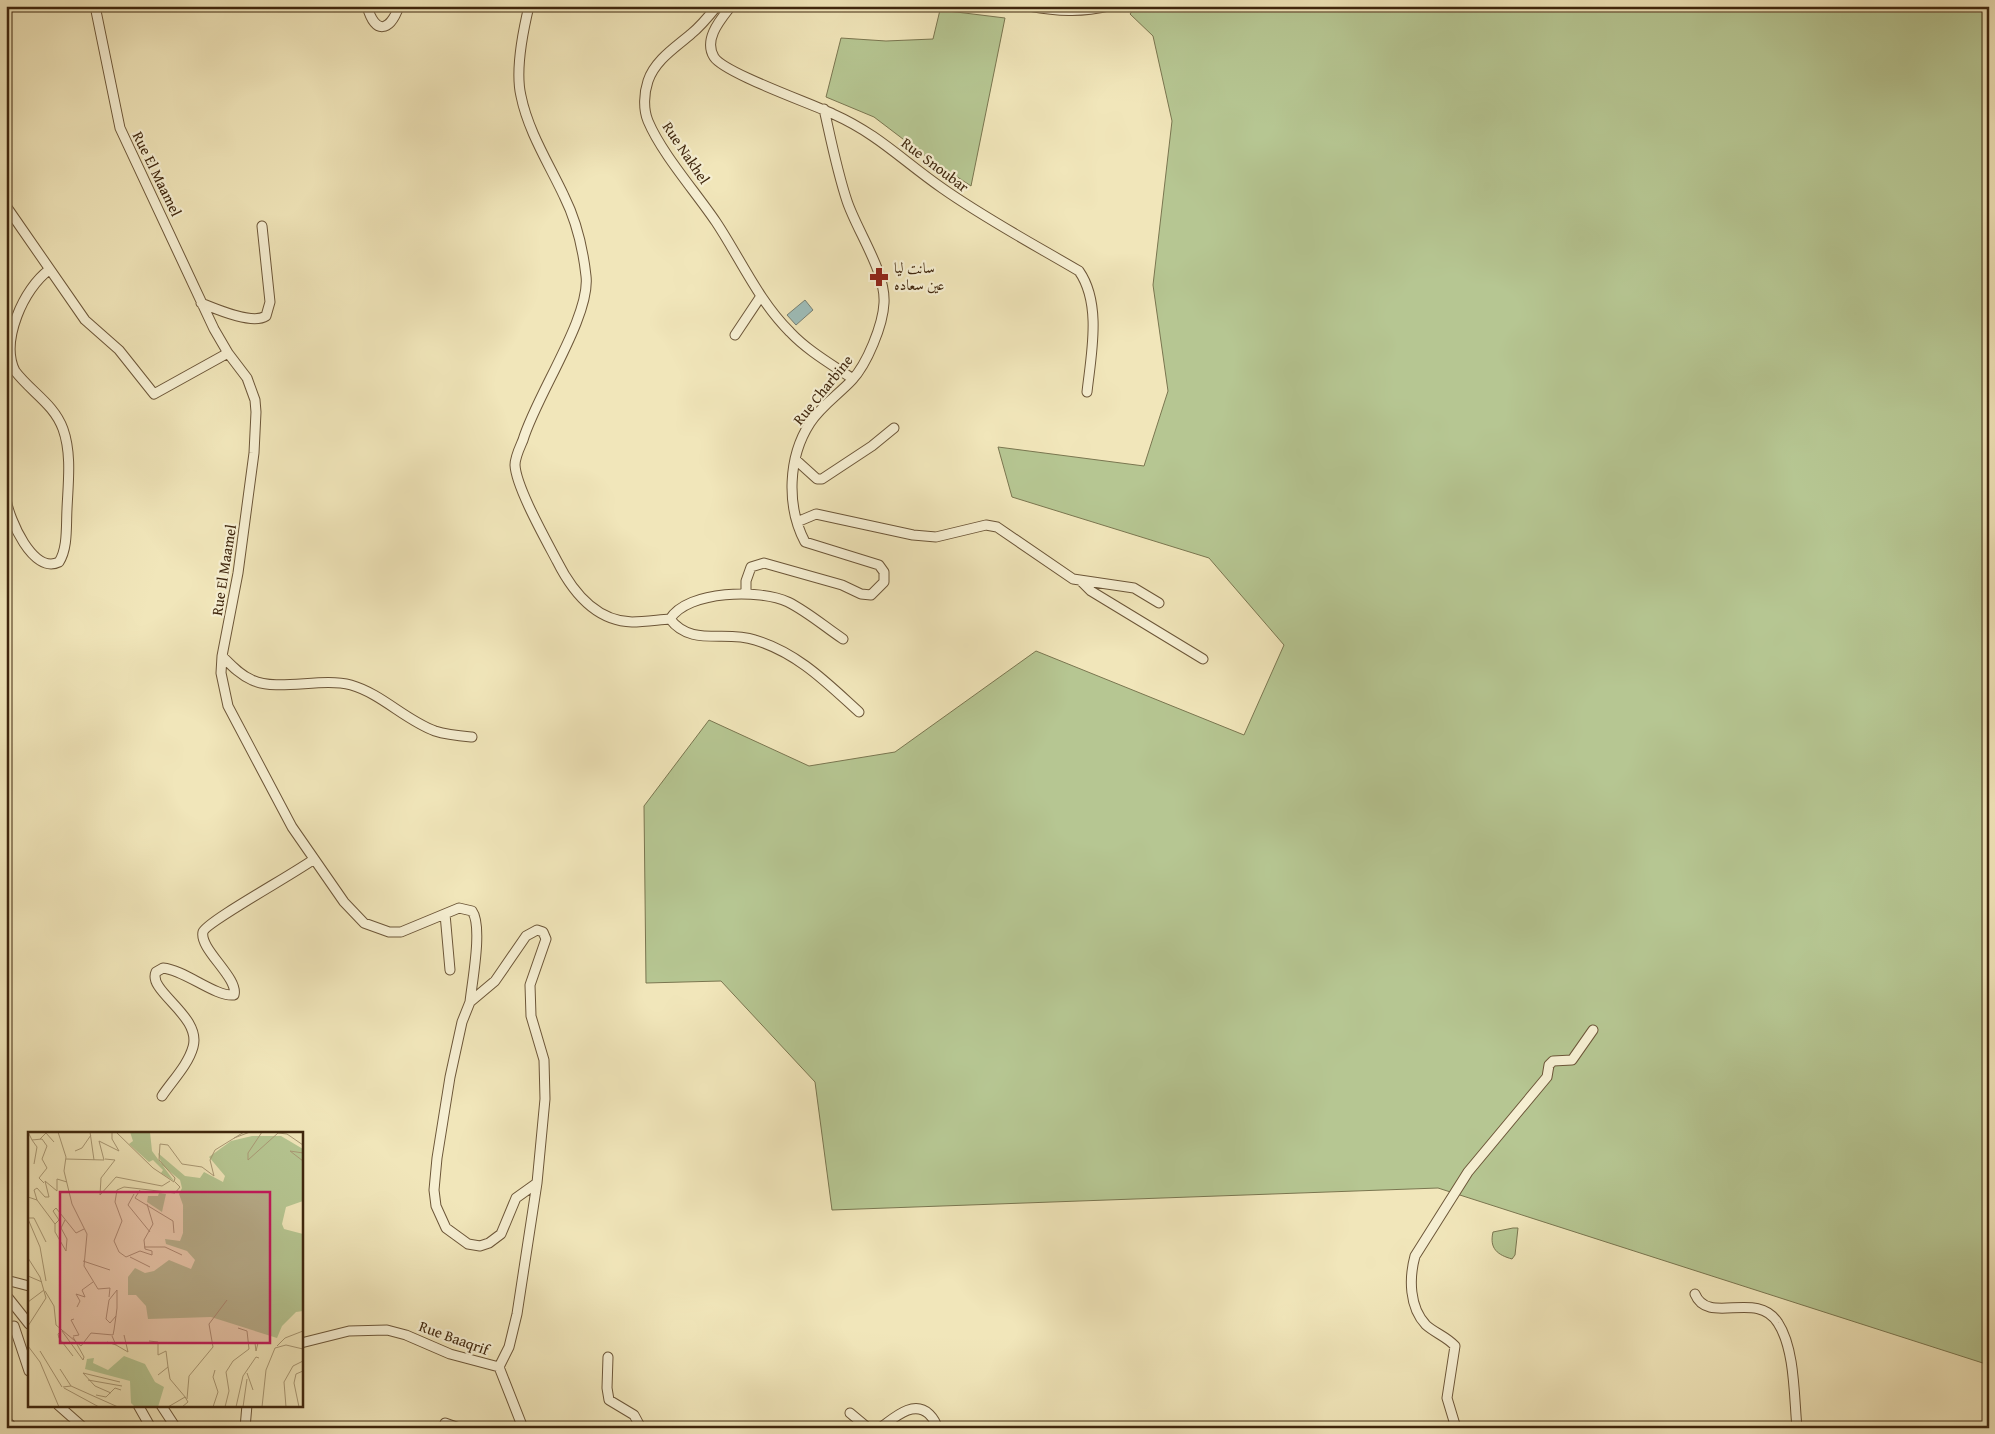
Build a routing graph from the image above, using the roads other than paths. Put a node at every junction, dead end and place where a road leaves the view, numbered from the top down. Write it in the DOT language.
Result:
graph roads {
  1 [pos="94,6"];
  2 [pos="368,6"];
  3 [pos="399,6"];
  4 [pos="529,6"];
  5 [pos="717,6"];
  6 [pos="731,6"];
  7 [pos="1029,6"];
  8 [pos="1109,6"];
  9 [pos="824,109"];
  10 [pos="6,206"];
  11 [pos="262,226"];
  12 [pos="49,270"];
  13 [pos="761,296"];
  14 [pos="201,303"];
  15 [pos="735,335"];
  16 [pos="228,353"];
  17 [pos="853,379"];
  18 [pos="1087,392"];
  19 [pos="894,428"];
  20 [pos="796,460"];
  21 [pos="6,499"];
  22 [pos="797,522"];
  23 [pos="1082,582"];
  24 [pos="746,594"];
  25 [pos="1159,603"];
  26 [pos="670,619"];
  27 [pos="843,639"];
  28 [pos="222,656"];
  29 [pos="1203,659"];
  30 [pos="859,712"];
  31 [pos="472,738"];
  32 [pos="314,859"];
  33 [pos="445,914"];
  34 [pos="450,970"];
  35 [pos="470,1002"];
  36 [pos="1593,1030"];
  37 [pos="162,1096"];
  38 [pos="537,1183"];
  39 [pos="6,1280"];
  40 [pos="28,1286"];
  41 [pos="1695,1294"];
  42 [pos="6,1295"];
  43 [pos="22,1315"];
  44 [pos="28,1323"];
  45 [pos="10,1327"];
  46 [pos="302,1344"];
  47 [pos="608,1357"];
  48 [pos="499,1368"];
  49 [pos="28,1369"];
  50 [pos="59,1406"];
  51 [pos="139,1406"];
  52 [pos="162,1406"];
  53 [pos="247,1406"];
  54 [pos="850,1413"];
  55 [pos="6,1420"];
  56 [pos="445,1423"];
  57 [pos="13,1428"];
  58 [pos="84,1428"];
  59 [pos="151,1428"];
  60 [pos="176,1428"];
  61 [pos="245,1428"];
  62 [pos="459,1428"];
  63 [pos="523,1428"];
  64 [pos="641,1428"];
  65 [pos="868,1428"];
  66 [pos="880,1428"];
  67 [pos="937,1428"];
  68 [pos="1456,1428"];
  69 [pos="1797,1428"];
  1 -- 14 [label="street, Rue El Maamel"];
  2 -- 3 [label="street"];
  4 -- 26 [label="street"];
  5 -- 13 [label="street, Rue Nakhel"];
  6 -- 9 [label="street, Rue Snoubar"];
  7 -- 8 [label="street"];
  9 -- 17 [label="street, Rue Charbine"];
  9 -- 18 [label="street, Rue Snoubar"];
  10 -- 12 [label="street"];
  11 -- 14 [label="street"];
  12 -- 16 [label="street"];
  12 -- 21 [label="street"];
  13 -- 15 [label="street"];
  13 -- 17 [label="street, Rue Nakhel"];
  14 -- 16 [label="street, Rue El Maamel"];
  16 -- 28 [label="street, Rue El Maamel"];
  17 -- 20 [label="street, Rue Charbine"];
  19 -- 20 [label="street"];
  20 -- 22 [label="street, Rue Charbine"];
  22 -- 23 [label="street"];
  22 -- 24 [label="street, Rue Charbine"];
  23 -- 25 [label="street"];
  23 -- 29 [label="street"];
  24 -- 26 [label="street"];
  24 -- 27 [label="street"];
  26 -- 30 [label="street"];
  28 -- 31 [label="street"];
  28 -- 32 [label="street, Rue El Maamel"];
  32 -- 33 [label="street, Rue El Maamel"];
  32 -- 37 [label="street"];
  33 -- 34 [label="street"];
  33 -- 35 [label="street, Rue El Maamel"];
  35 -- 38 [label="street"];
  35 -- 38 [label="street, Rue Baaqrif"];
  36 -- 68 [label="street"];
  38 -- 48 [label="street, Rue Baaqrif"];
  39 -- 40 [label="street"];
  41 -- 69 [label="street"];
  42 -- 43 [label="street"];
  43 -- 44 [label="street"];
  43 -- 45 [label="street"];
  45 -- 49 [label="street"];
  46 -- 48 [label="street, Rue Baaqrif"];
  47 -- 64 [label="street"];
  48 -- 63 [label="street"];
  50 -- 58 [label="street"];
  51 -- 59 [label="street"];
  52 -- 60 [label="street"];
  53 -- 61 [label="street"];
  54 -- 65 [label="street"];
  55 -- 57 [label="street"];
  56 -- 62 [label="street"];
  66 -- 67 [label="street"];
}
